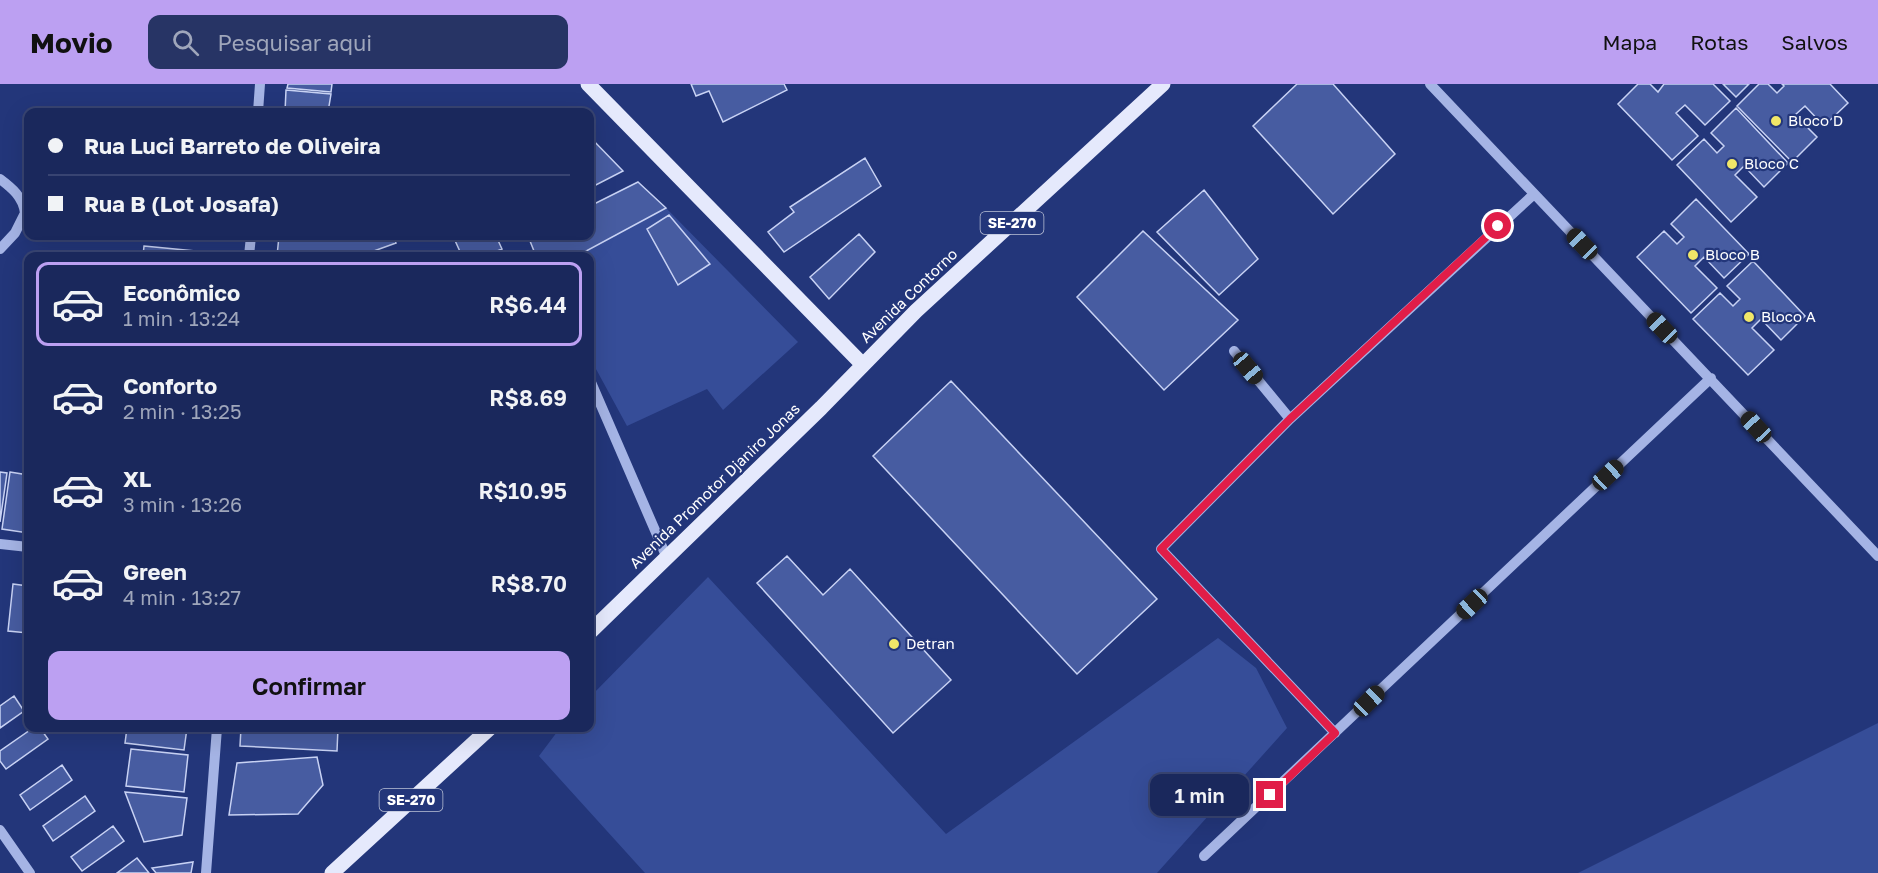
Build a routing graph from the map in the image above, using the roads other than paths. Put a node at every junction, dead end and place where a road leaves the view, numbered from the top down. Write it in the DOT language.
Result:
graph roads {
  1 [pos="260,84"];
  2 [pos="588,84"];
  3 [pos="1163,84"];
  4 [pos="1430,84"];
  5 [pos="258,108"];
  6 [pos="0,179"];
  7 [pos="1533,195"];
  8 [pos="24,210"];
  9 [pos="24,215"];
  10 [pos="0,249"];
  11 [pos="1234,351"];
  12 [pos="863,364"];
  13 [pos="1711,378"];
  14 [pos="594,389"];
  15 [pos="1290,419"];
  16 [pos="0,544"];
  17 [pos="24,547"];
  18 [pos="1878,556"];
  19 [pos="667,558"];
  20 [pos="594,628"];
  21 [pos="217,732"];
  22 [pos="483,732"];
  23 [pos="1335,733"];
  24 [pos="0,830"];
  25 [pos="1204,856"];
  26 [pos="30,873"];
  27 [pos="206,873"];
  28 [pos="332,873"];
  1 -- 5 [label="street"];
  2 -- 12 [label="main road, Avenida Contorno"];
  3 -- 12 [label="main road, Avenida Contorno / SE-270"];
  4 -- 7 [label="street"];
  6 -- 8 [label="street"];
  7 -- 13 [label="street"];
  7 -- 15 [label="street"];
  9 -- 10 [label="street"];
  11 -- 15 [label="street"];
  12 -- 19 [label="main road, Avenida Promotor Djaniro Jonas / SE-270"];
  13 -- 18 [label="street"];
  13 -- 23 [label="street"];
  14 -- 19 [label="street"];
  15 -- 23 [label="street"];
  16 -- 17 [label="street"];
  19 -- 20 [label="main road, Avenida Promotor Djaniro Jonas / SE-270"];
  21 -- 27 [label="street"];
  22 -- 28 [label="main road, SE-270"];
  23 -- 25 [label="street"];
  24 -- 26 [label="street"];
}
